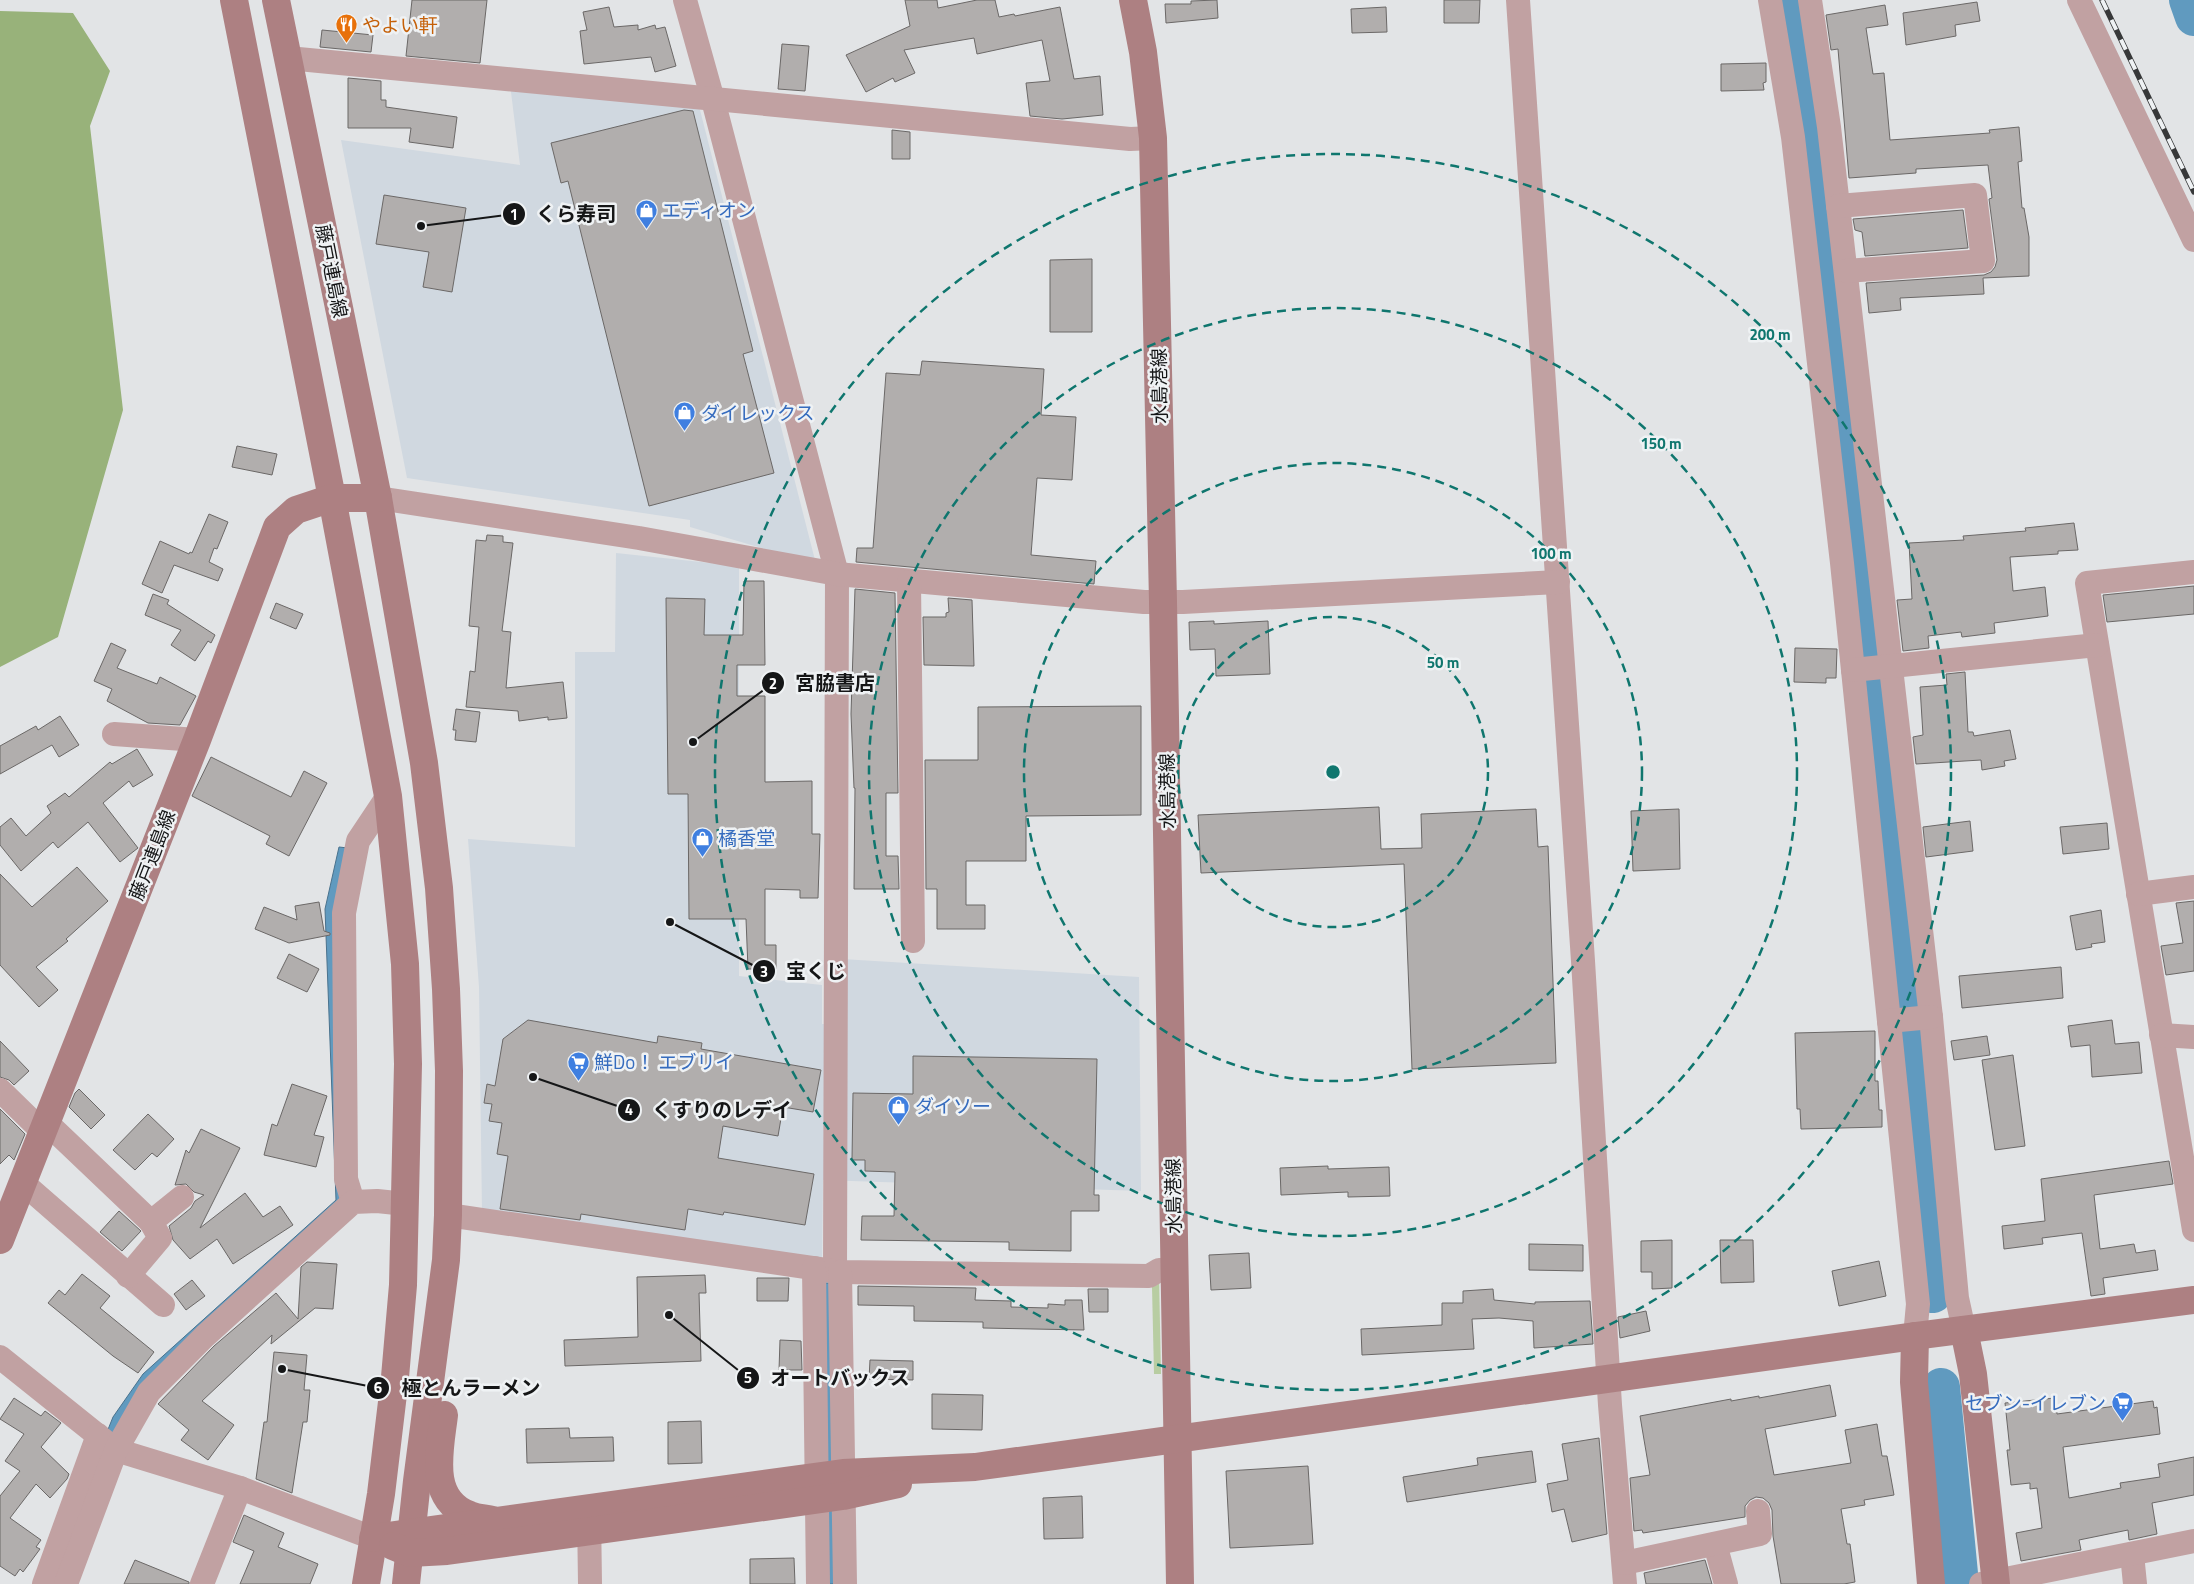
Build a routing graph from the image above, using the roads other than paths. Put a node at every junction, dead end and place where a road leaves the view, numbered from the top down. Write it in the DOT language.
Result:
graph roads {
  1 [pos="234,0"];
  2 [pos="276,0"];
  3 [pos="685,0"];
  4 [pos="1133,0"];
  5 [pos="1518,0"];
  6 [pos="1770,0"];
  7 [pos="1810,0"];
  8 [pos="2079,0"];
  9 [pos="288,58"];
  10 [pos="708,100"];
  11 [pos="1153,138"];
  12 [pos="1838,206"];
  13 [pos="2194,240"];
  14 [pos="1846,271"];
  15 [pos="1851,338"];
  16 [pos="1819,341"];
  17 [pos="332,498"];
  18 [pos="378,498"];
  19 [pos="2194,572"];
  20 [pos="831,573"];
  21 [pos="909,582"];
  22 [pos="1558,582"];
  23 [pos="1163,602"];
  24 [pos="2097,644"];
  25 [pos="1888,667"];
  26 [pos="1856,670"];
  27 [pos="114,734"];
  28 [pos="197,740"];
  29 [pos="388,796"];
  30 [pos="2194,887"];
  31 [pos="2138,894"];
  32 [pos="913,941"];
  33 [pos="1912,1019"];
  34 [pos="2161,1035"];
  35 [pos="2194,1037"];
  36 [pos="0,1090"];
  37 [pos="45,1127"];
  38 [pos="23,1183"];
  39 [pos="182,1197"];
  40 [pos="353,1202"];
  41 [pos="406,1204"];
  42 [pos="448,1215"];
  43 [pos="150,1222"];
  44 [pos="2194,1230"];
  45 [pos="0,1240"];
  46 [pos="1174,1270"];
  47 [pos="830,1271"];
  48 [pos="128,1276"];
  49 [pos="2194,1300"];
  50 [pos="163,1305"];
  51 [pos="437,1330"];
  52 [pos="1964,1330"];
  53 [pos="1915,1336"];
  54 [pos="0,1357"];
  55 [pos="1609,1379"];
  56 [pos="1177,1440"];
  57 [pos="107,1443"];
  58 [pos="829,1486"];
  59 [pos="240,1488"];
  60 [pos="1758,1511"];
  61 [pos="589,1519"];
  62 [pos="499,1521"];
  63 [pos="373,1538"];
  64 [pos="2194,1541"];
  65 [pos="411,1543"];
  66 [pos="1715,1544"];
  67 [pos="2132,1554"];
  68 [pos="1624,1574"];
  69 [pos="52,1582"];
  70 [pos="1991,1583"];
  71 [pos="202,1584"];
  72 [pos="366,1584"];
  73 [pos="406,1584"];
  74 [pos="590,1584"];
  75 [pos="818,1584"];
  76 [pos="845,1584"];
  77 [pos="1180,1584"];
  78 [pos="1726,1584"];
  79 [pos="1931,1584"];
  80 [pos="2135,1584"];
  1 -- 17 [label="street"];
  2 -- 9 [label="street, 藤戸連島線"];
  3 -- 10 [label="street"];
  4 -- 11 [label="street, 水島港線"];
  5 -- 22 [label="street"];
  6 -- 16 [label="street"];
  7 -- 12 [label="street"];
  8 -- 13 [label="street"];
  9 -- 10 [label="street"];
  9 -- 18 [label="street, 藤戸連島線"];
  10 -- 11 [label="street"];
  10 -- 20 [label="street"];
  11 -- 23 [label="street, 水島港線"];
  12 -- 14 [label="street"];
  12 -- 14 [label="street"];
  14 -- 15 [label="street"];
  15 -- 16 [label="street"];
  15 -- 25 [label="street"];
  16 -- 26 [label="street"];
  17 -- 18 [label="street, 藤戸連島線"];
  17 -- 28 [label="street, 藤戸連島線"];
  17 -- 29 [label="street"];
  18 -- 20 [label="street"];
  18 -- 42 [label="street"];
  19 -- 24 [label="street"];
  20 -- 21 [label="street"];
  20 -- 47 [label="street"];
  21 -- 23 [label="street"];
  21 -- 32 [label="street"];
  22 -- 23 [label="street"];
  22 -- 55 [label="street"];
  23 -- 46 [label="street, 水島港線"];
  24 -- 25 [label="street"];
  24 -- 31 [label="street"];
  25 -- 26 [label="street"];
  25 -- 33 [label="street"];
  26 -- 33 [label="street"];
  27 -- 28 [label="street"];
  28 -- 37 [label="street, 藤戸連島線"];
  29 -- 40 [label="street"];
  29 -- 41 [label="street"];
  30 -- 31 [label="street"];
  31 -- 34 [label="street"];
  33 -- 52 [label="street"];
  33 -- 53 [label="street"];
  34 -- 35 [label="street"];
  34 -- 44 [label="street"];
  36 -- 37 [label="street"];
  37 -- 38 [label="street, 藤戸連島線"];
  37 -- 43 [label="street"];
  38 -- 45 [label="street, 藤戸連島線"];
  38 -- 48 [label="street"];
  39 -- 43 [label="street"];
  40 -- 41 [label="street"];
  40 -- 57 [label="street"];
  41 -- 63 [label="street"];
  42 -- 47 [label="street"];
  42 -- 51 [label="street"];
  43 -- 48 [label="street"];
  46 -- 47 [label="street"];
  46 -- 56 [label="street, 水島港線"];
  47 -- 58 [label="street"];
  48 -- 50 [label="street"];
  49 -- 52 [label="street"];
  51 -- 62 [label="street"];
  51 -- 65 [label="street"];
  52 -- 53 [label="street"];
  52 -- 70 [label="street"];
  53 -- 55 [label="street"];
  53 -- 79 [label="street"];
  54 -- 57 [label="street"];
  55 -- 56 [label="street"];
  55 -- 68 [label="street"];
  56 -- 58 [label="street"];
  56 -- 77 [label="street, 水島港線"];
  57 -- 59 [label="street"];
  57 -- 69 [label="street"];
  58 -- 61 [label="street"];
  58 -- 75 [label="street"];
  58 -- 76 [label="street"];
  59 -- 63 [label="street"];
  59 -- 71 [label="street"];
  60 -- 66 [label="street"];
  61 -- 62 [label="street"];
  61 -- 65 [label="street"];
  61 -- 74 [label="street"];
  62 -- 65 [label="street"];
  63 -- 65 [label="street"];
  63 -- 72 [label="street"];
  64 -- 67 [label="street"];
  65 -- 73 [label="street"];
  66 -- 68 [label="street"];
  66 -- 78 [label="street"];
  67 -- 70 [label="street"];
  67 -- 80 [label="street"];
}
